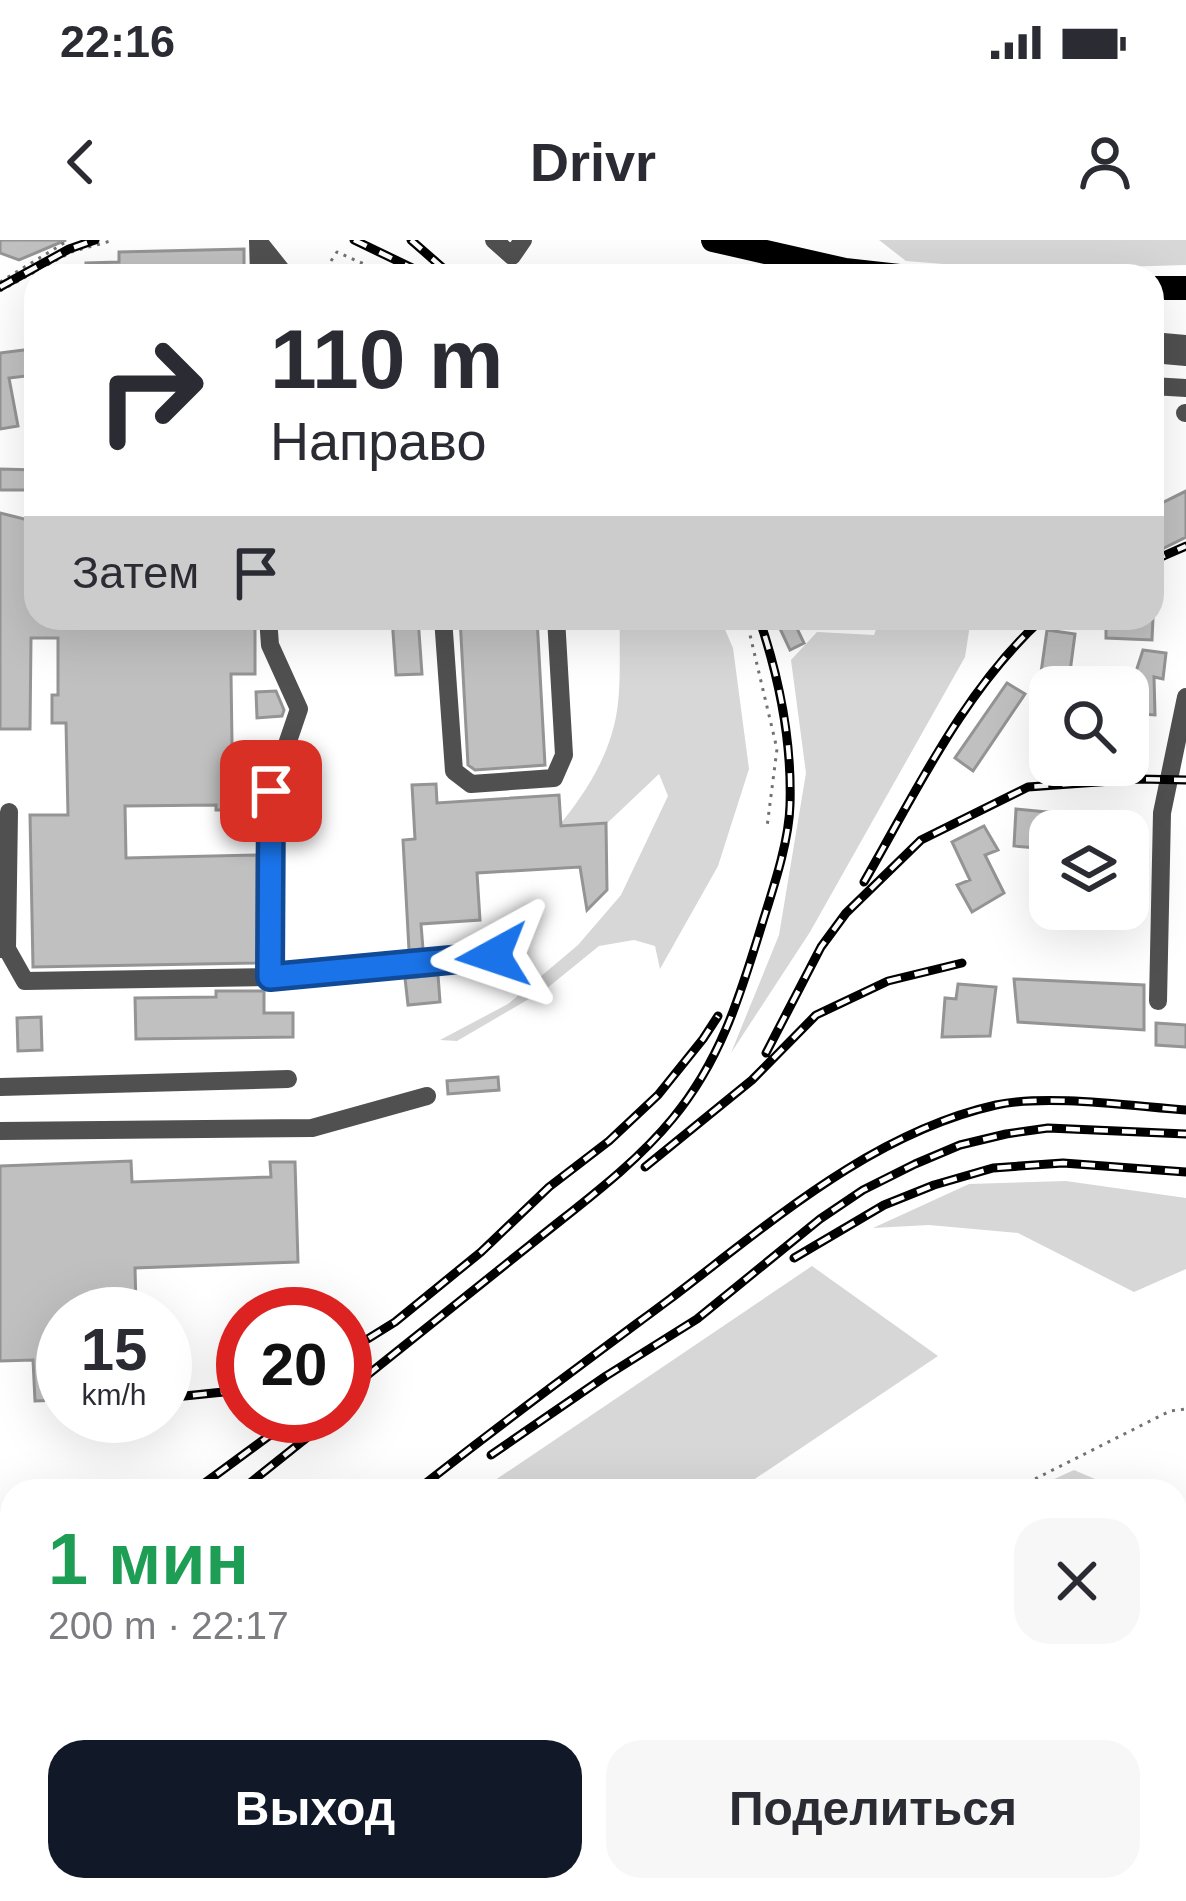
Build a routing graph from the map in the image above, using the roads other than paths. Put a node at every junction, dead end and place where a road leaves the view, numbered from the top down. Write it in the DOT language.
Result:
graph roads {
  1 [pos="258,240"];
  2 [pos="494,240"];
  3 [pos="523,240"];
  4 [pos="713,240"];
  5 [pos="277,264"];
  6 [pos="821,264"];
  7 [pos="269,630"];
  8 [pos="444,630"];
  9 [pos="557,630"];
  10 [pos="1186,698"];
  11 [pos="9,812"];
  12 [pos="4,949"];
  13 [pos="493,956"];
  14 [pos="270,977"];
  15 [pos="1158,1001"];
  16 [pos="288,1079"];
  17 [pos="0,1087"];
  18 [pos="427,1096"];
  19 [pos="0,1131"];
  1 -- 5 [label="street"];
  2 -- 3 [label="street"];
  4 -- 6 [label="main road"];
  7 -- 14 [label="street"];
  8 -- 9 [label="street"];
  10 -- 15 [label="street"];
  11 -- 12 [label="street"];
  12 -- 14 [label="street"];
  13 -- 14 [label="street"];
  16 -- 17 [label="street"];
  18 -- 19 [label="street"];
}
